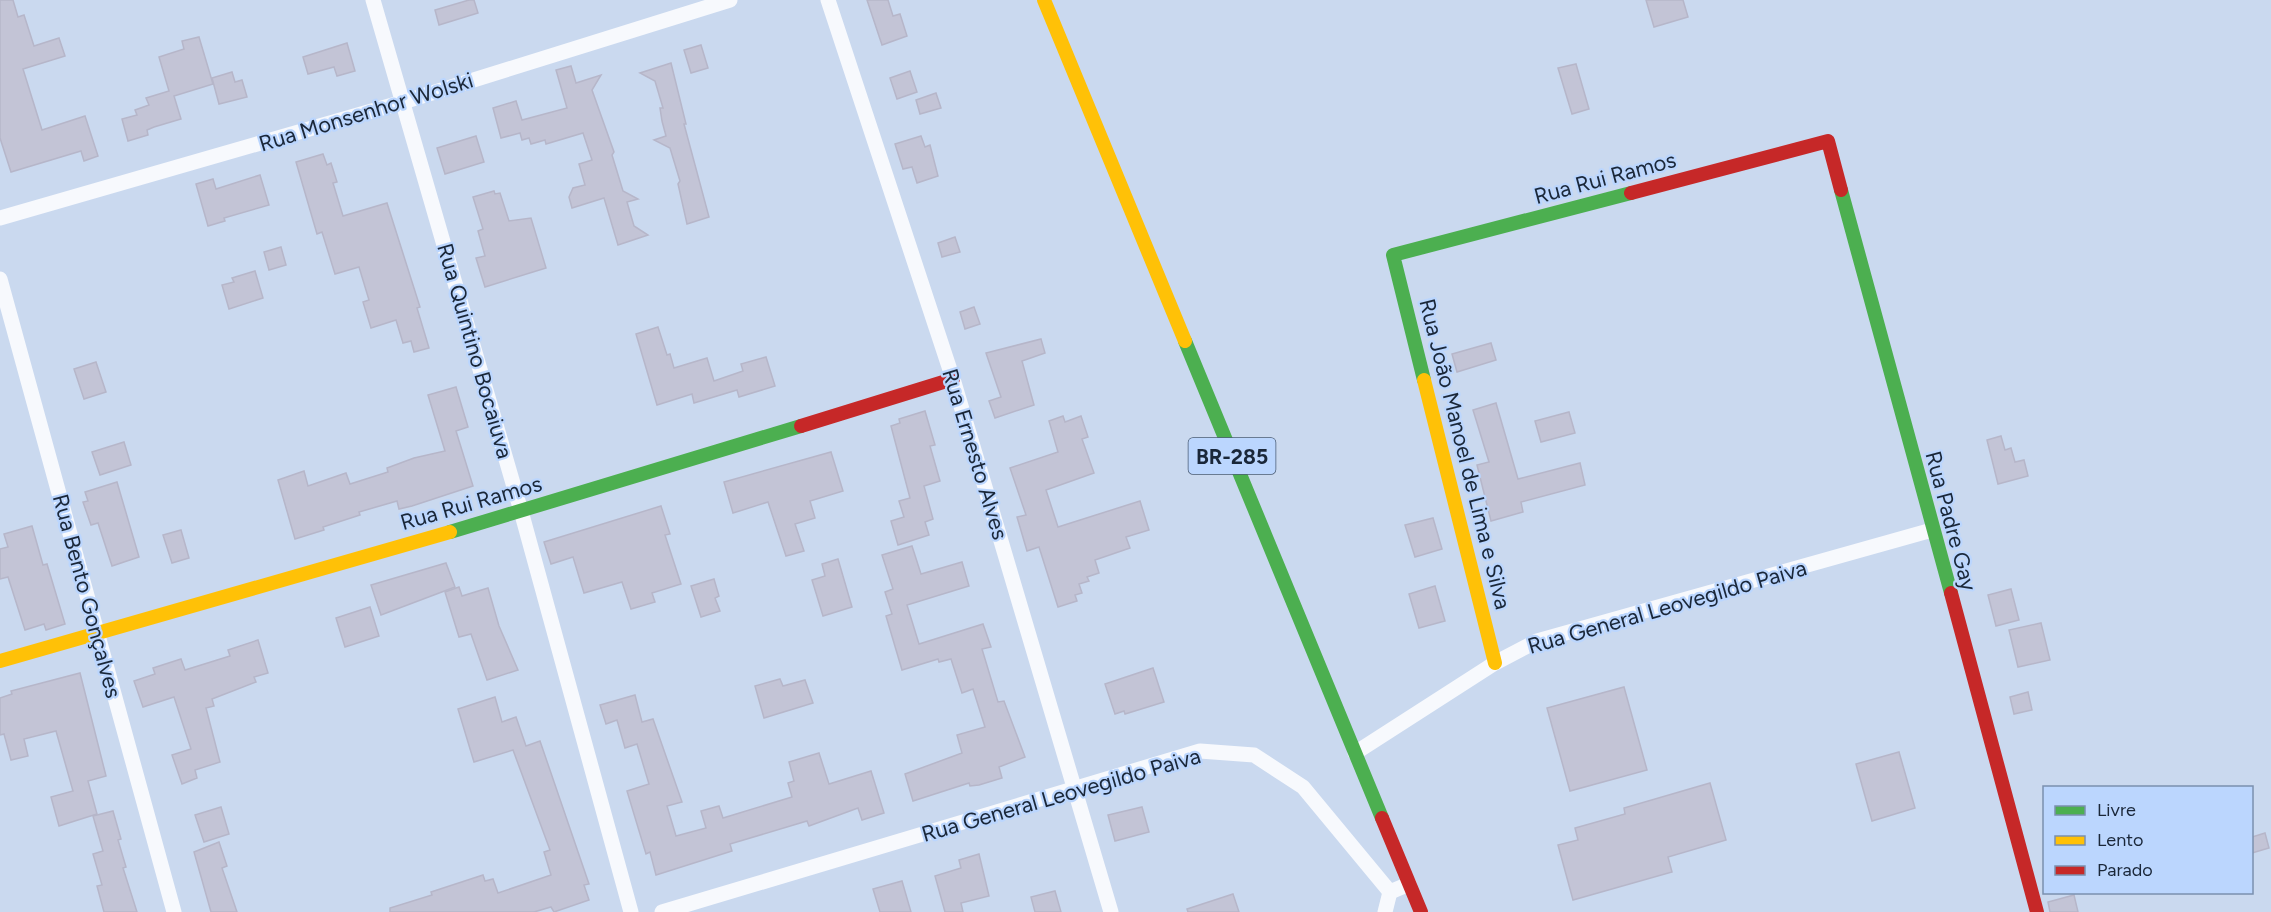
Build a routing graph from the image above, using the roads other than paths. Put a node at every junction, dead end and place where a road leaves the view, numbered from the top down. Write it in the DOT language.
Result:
graph roads {
  1 [pos="373,0"];
  2 [pos="730,0"];
  3 [pos="828,0"];
  4 [pos="1044,0"];
  5 [pos="403,102"];
  6 [pos="1828,141"];
  7 [pos="0,218"];
  8 [pos="1393,255"];
  9 [pos="0,279"];
  10 [pos="953,379"];
  11 [pos="521,511"];
  12 [pos="1932,530"];
  13 [pos="97,633"];
  14 [pos="0,661"];
  15 [pos="1495,663"];
  16 [pos="1355,753"];
  17 [pos="1075,788"];
  18 [pos="1409,884"];
  19 [pos="1390,892"];
  20 [pos="174,912"];
  21 [pos="631,912"];
  22 [pos="662,912"];
  23 [pos="1111,912"];
  24 [pos="1385,912"];
  25 [pos="1421,912"];
  26 [pos="2037,912"];
  1 -- 5 [label="street, Rua Quintino Bocaiuva"];
  2 -- 5 [label="street, Rua Monsenhor Wolski"];
  3 -- 10 [label="street, Rua Ernesto Alves"];
  4 -- 16 [label="main road, BR-285"];
  5 -- 7 [label="street, Rua Monsenhor Wolski"];
  5 -- 11 [label="street, Rua Quintino Bocaiuva"];
  6 -- 8 [label="main road, Rua Rui Ramos"];
  6 -- 12 [label="main road, Rua Padre Gay"];
  8 -- 15 [label="main road, Rua João Manoel de Lima e Silva"];
  9 -- 13 [label="street, Rua Bento Gonçalves"];
  10 -- 11 [label="main road, Rua Rui Ramos"];
  10 -- 17 [label="street, Rua Ernesto Alves"];
  11 -- 13 [label="main road, Rua Rui Ramos"];
  11 -- 21 [label="street, Rua Quintino Bocaiuva"];
  12 -- 15 [label="street, Rua General Leovegildo Paiva"];
  12 -- 26 [label="main road, Rua Padre Gay"];
  13 -- 14 [label="main road, Rua Rui Ramos"];
  13 -- 20 [label="street, Rua Bento Gonçalves"];
  15 -- 16 [label="street, Rua General Leovegildo Paiva"];
  16 -- 18 [label="main road, BR-285"];
  17 -- 19 [label="street, Rua General Leovegildo Paiva"];
  17 -- 22 [label="street, Rua General Leovegildo Paiva"];
  17 -- 23 [label="street, Rua Ernesto Alves"];
  18 -- 19 [label="street"];
  18 -- 25 [label="main road, BR-285"];
  19 -- 24 [label="street"];
}
